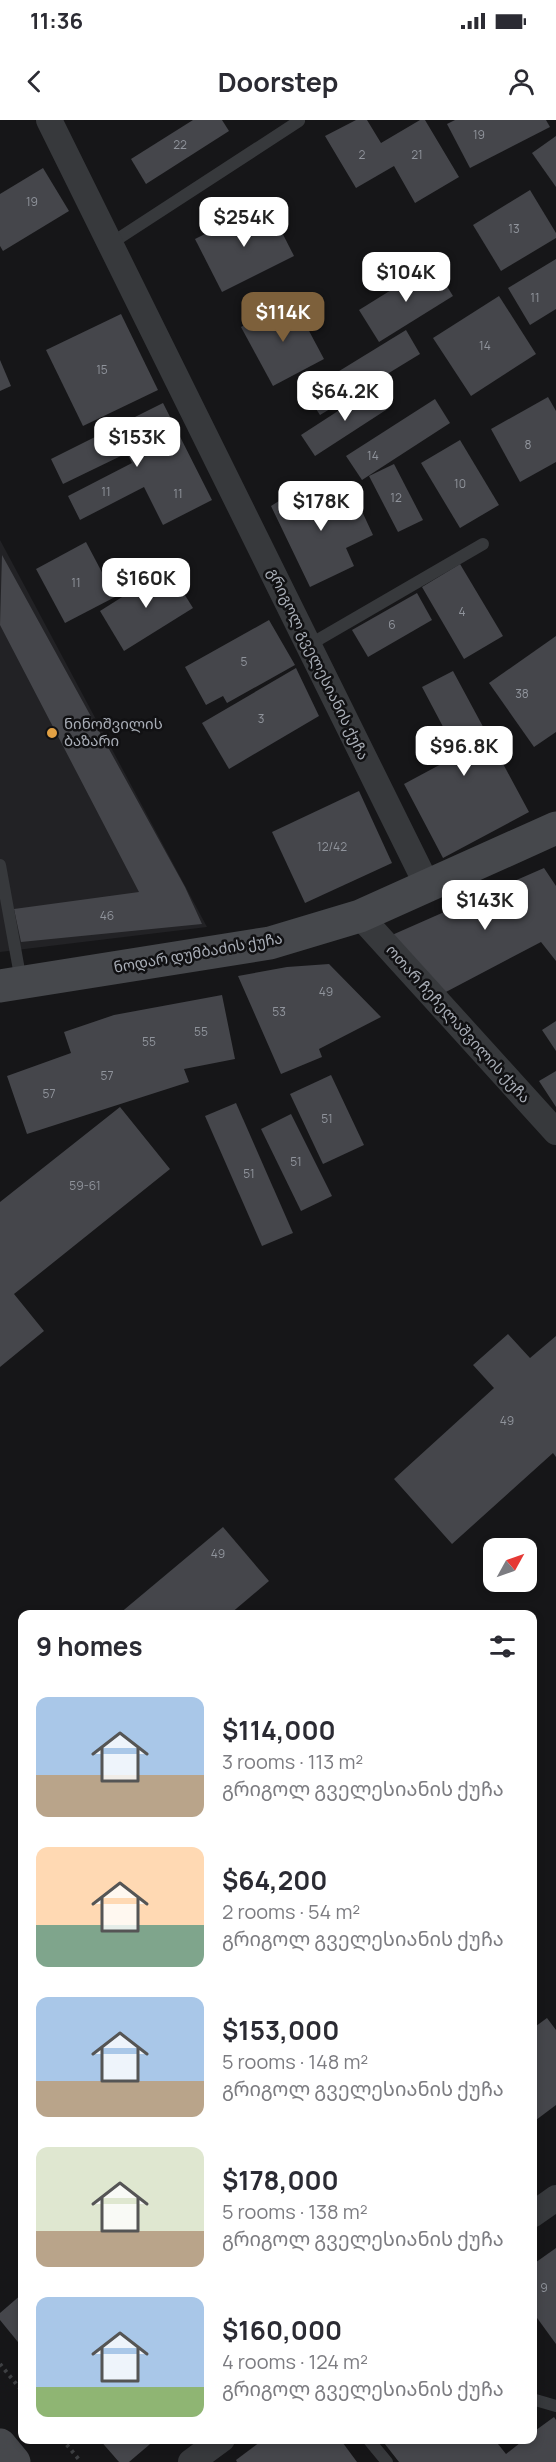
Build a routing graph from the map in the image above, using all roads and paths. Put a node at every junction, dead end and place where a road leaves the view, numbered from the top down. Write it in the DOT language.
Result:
graph roads {
  1 [pos="49,120"];
  2 [pos="300,121"];
  3 [pos="110,244"];
  4 [pos="483,544"];
  5 [pos="309,645"];
  6 [pos="556,828"];
  7 [pos="0,865"];
  8 [pos="427,885"];
  9 [pos="360,916"];
  10 [pos="11,985"];
  11 [pos="556,1132"];
  12 [pos="556,2198"];
  13 [pos="537,2211"];
  14 [pos="0,2364"];
  15 [pos="18,2386"];
  16 [pos="537,2400"];
  17 [pos="556,2406"];
  18 [pos="66,2444"];
  19 [pos="215,2444"];
  20 [pos="372,2444"];
  21 [pos="0,2445"];
  22 [pos="14,2462"];
  23 [pos="81,2462"];
  24 [pos="190,2462"];
  25 [pos="387,2462"];
  1 -- 3 [label="street, გრიგოლ გველესიანის ქუჩა"];
  2 -- 3 [label="lane"];
  3 -- 5 [label="street, გრიგოლ გველესიანის ქუჩა"];
  4 -- 5 [label="lane"];
  5 -- 8 [label="street, გრიგოლ გველესიანის ქუჩა"];
  6 -- 8 [label="main road, ნოდარ დუმბაძის ქუჩა"];
  7 -- 10 [label="lane"];
  8 -- 9 [label="main road, ნოდარ დუმბაძის ქუჩა"];
  9 -- 10 [label="main road, ნოდარ დუმბაძის ქუჩა"];
  9 -- 11 [label="street, ოთარ ჩეჩელაშვილის ქუჩა"];
  12 -- 13 [label="street"];
  14 -- 15 [label="path"];
  16 -- 17 [label="lane"];
  18 -- 23 [label="path"];
  19 -- 24 [label="street"];
  20 -- 25 [label="lane"];
  21 -- 22 [label="main road"];
}
